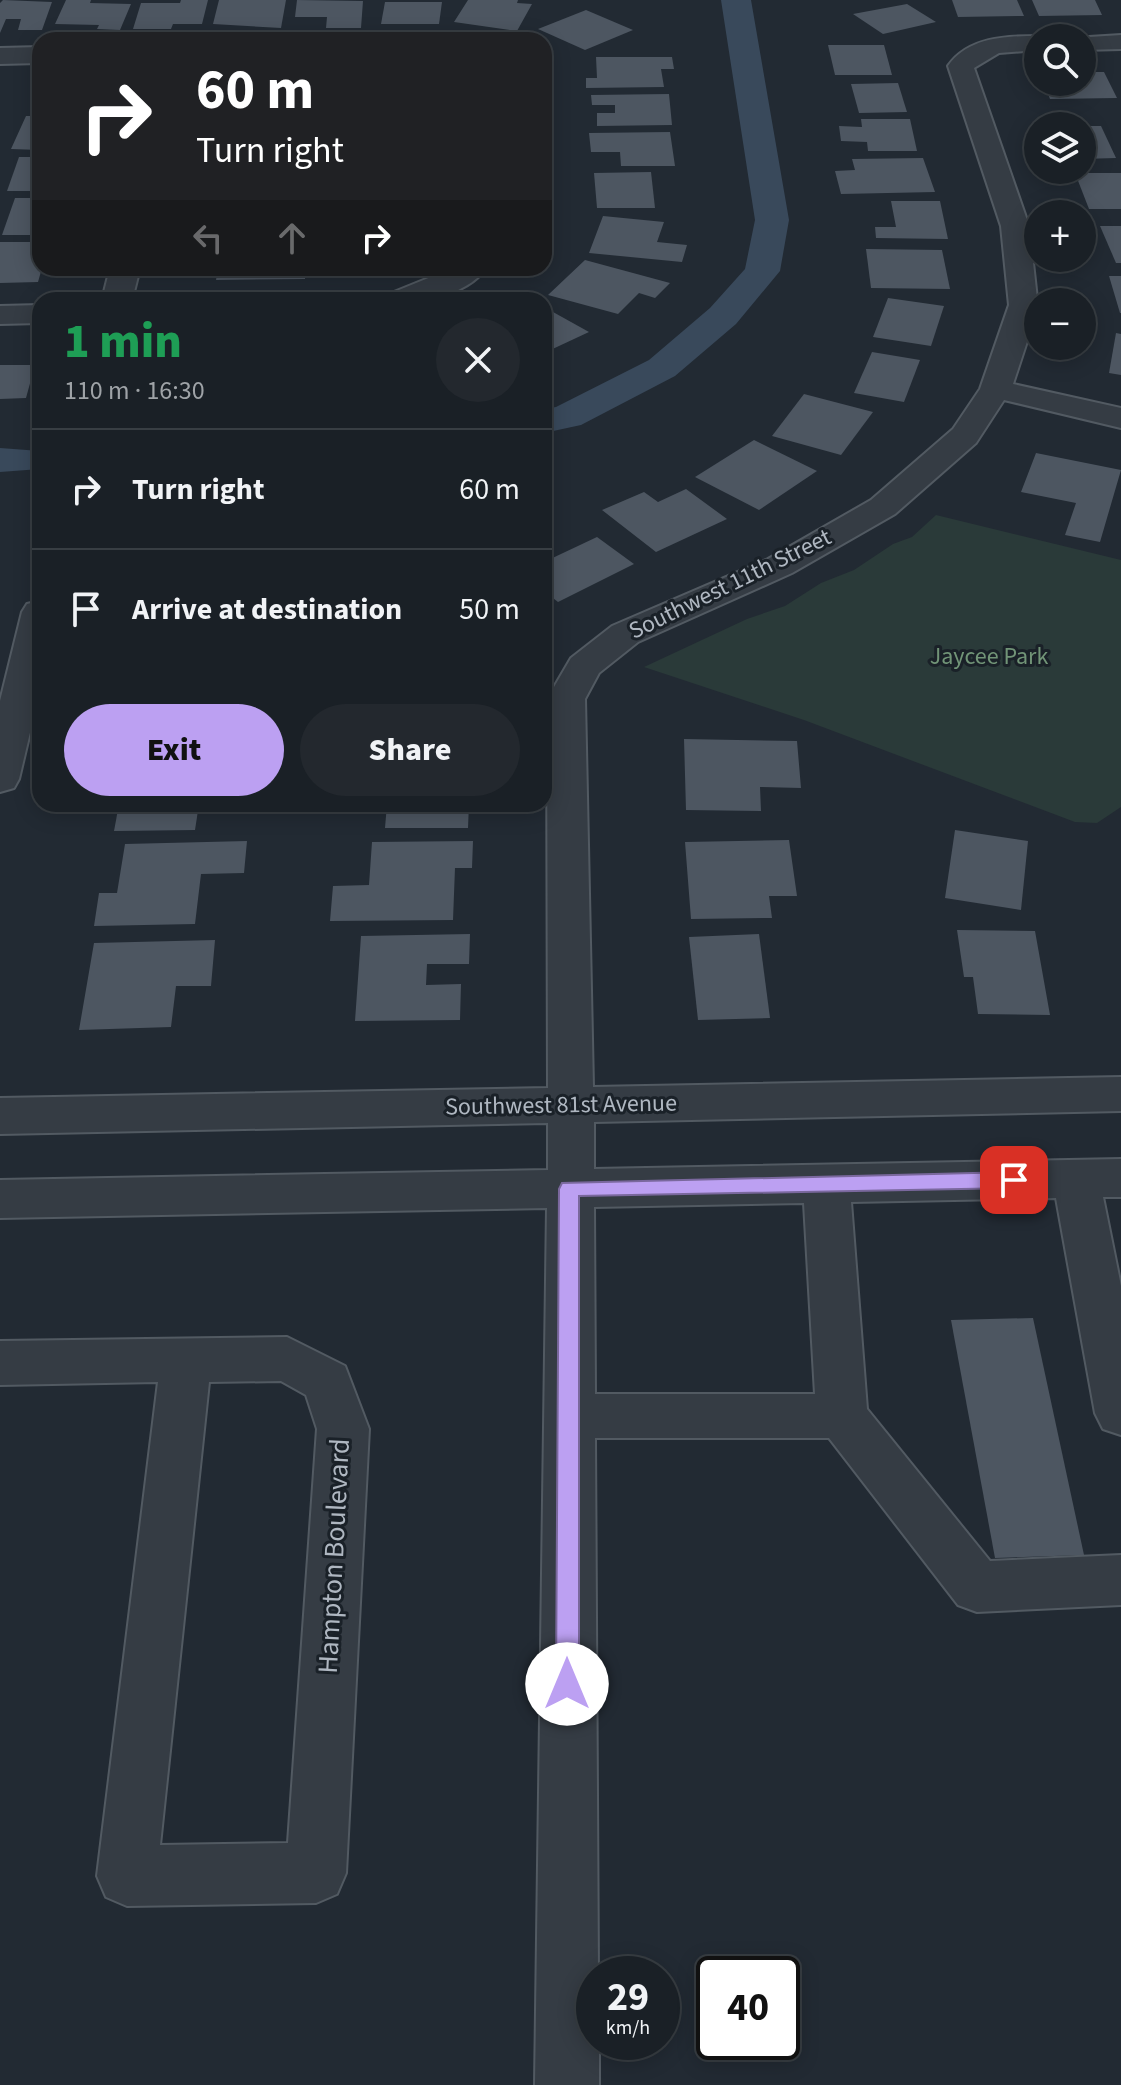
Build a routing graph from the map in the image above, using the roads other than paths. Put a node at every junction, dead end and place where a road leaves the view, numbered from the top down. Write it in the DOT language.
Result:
graph roads {
  1 [pos="1121,42"];
  2 [pos="1096,43"];
  3 [pos="1024,44"];
  4 [pos="32,55"];
  5 [pos="0,56"];
  6 [pos="461,276"];
  7 [pos="421,292"];
  8 [pos="32,314"];
  9 [pos="0,315"];
  10 [pos="996,389"];
  11 [pos="1121,418"];
  12 [pos="24,633"];
  13 [pos="0,779"];
  14 [pos="1121,1094"];
  15 [pos="571,1105"];
  16 [pos="0,1116"];
  17 [pos="1099,1178"];
  18 [pos="826,1183"];
  19 [pos="569,1189"];
  20 [pos="0,1199"];
  21 [pos="186,1361"];
  22 [pos="0,1363"];
  23 [pos="1121,1413"];
  24 [pos="568,1416"];
  25 [pos="842,1416"];
  26 [pos="1121,1580"];
  27 [pos="567,2085"];
  1 -- 2 [label="street"];
  3 -- 10 [label="street, Southwest 11th Street"];
  4 -- 5 [label="street"];
  6 -- 7 [label="street"];
  8 -- 9 [label="street"];
  10 -- 11 [label="street"];
  10 -- 15 [label="street, Southwest 11th Street"];
  12 -- 13 [label="street"];
  14 -- 15 [label="street, Southwest 81st Avenue"];
  15 -- 16 [label="street, Southwest 81st Avenue"];
  15 -- 19 [label="street, Southwest 11th Street"];
  17 -- 18 [label="street"];
  17 -- 23 [label="street"];
  18 -- 19 [label="street"];
  18 -- 25 [label="street"];
  19 -- 20 [label="street"];
  19 -- 24 [label="street, Southwest 11th Street"];
  21 -- 21 [label="street, Hampton Boulevard"];
  21 -- 22 [label="street, Hampton Boulevard"];
  24 -- 25 [label="street"];
  24 -- 27 [label="street, Southwest 11th Street"];
  25 -- 26 [label="street"];
}
